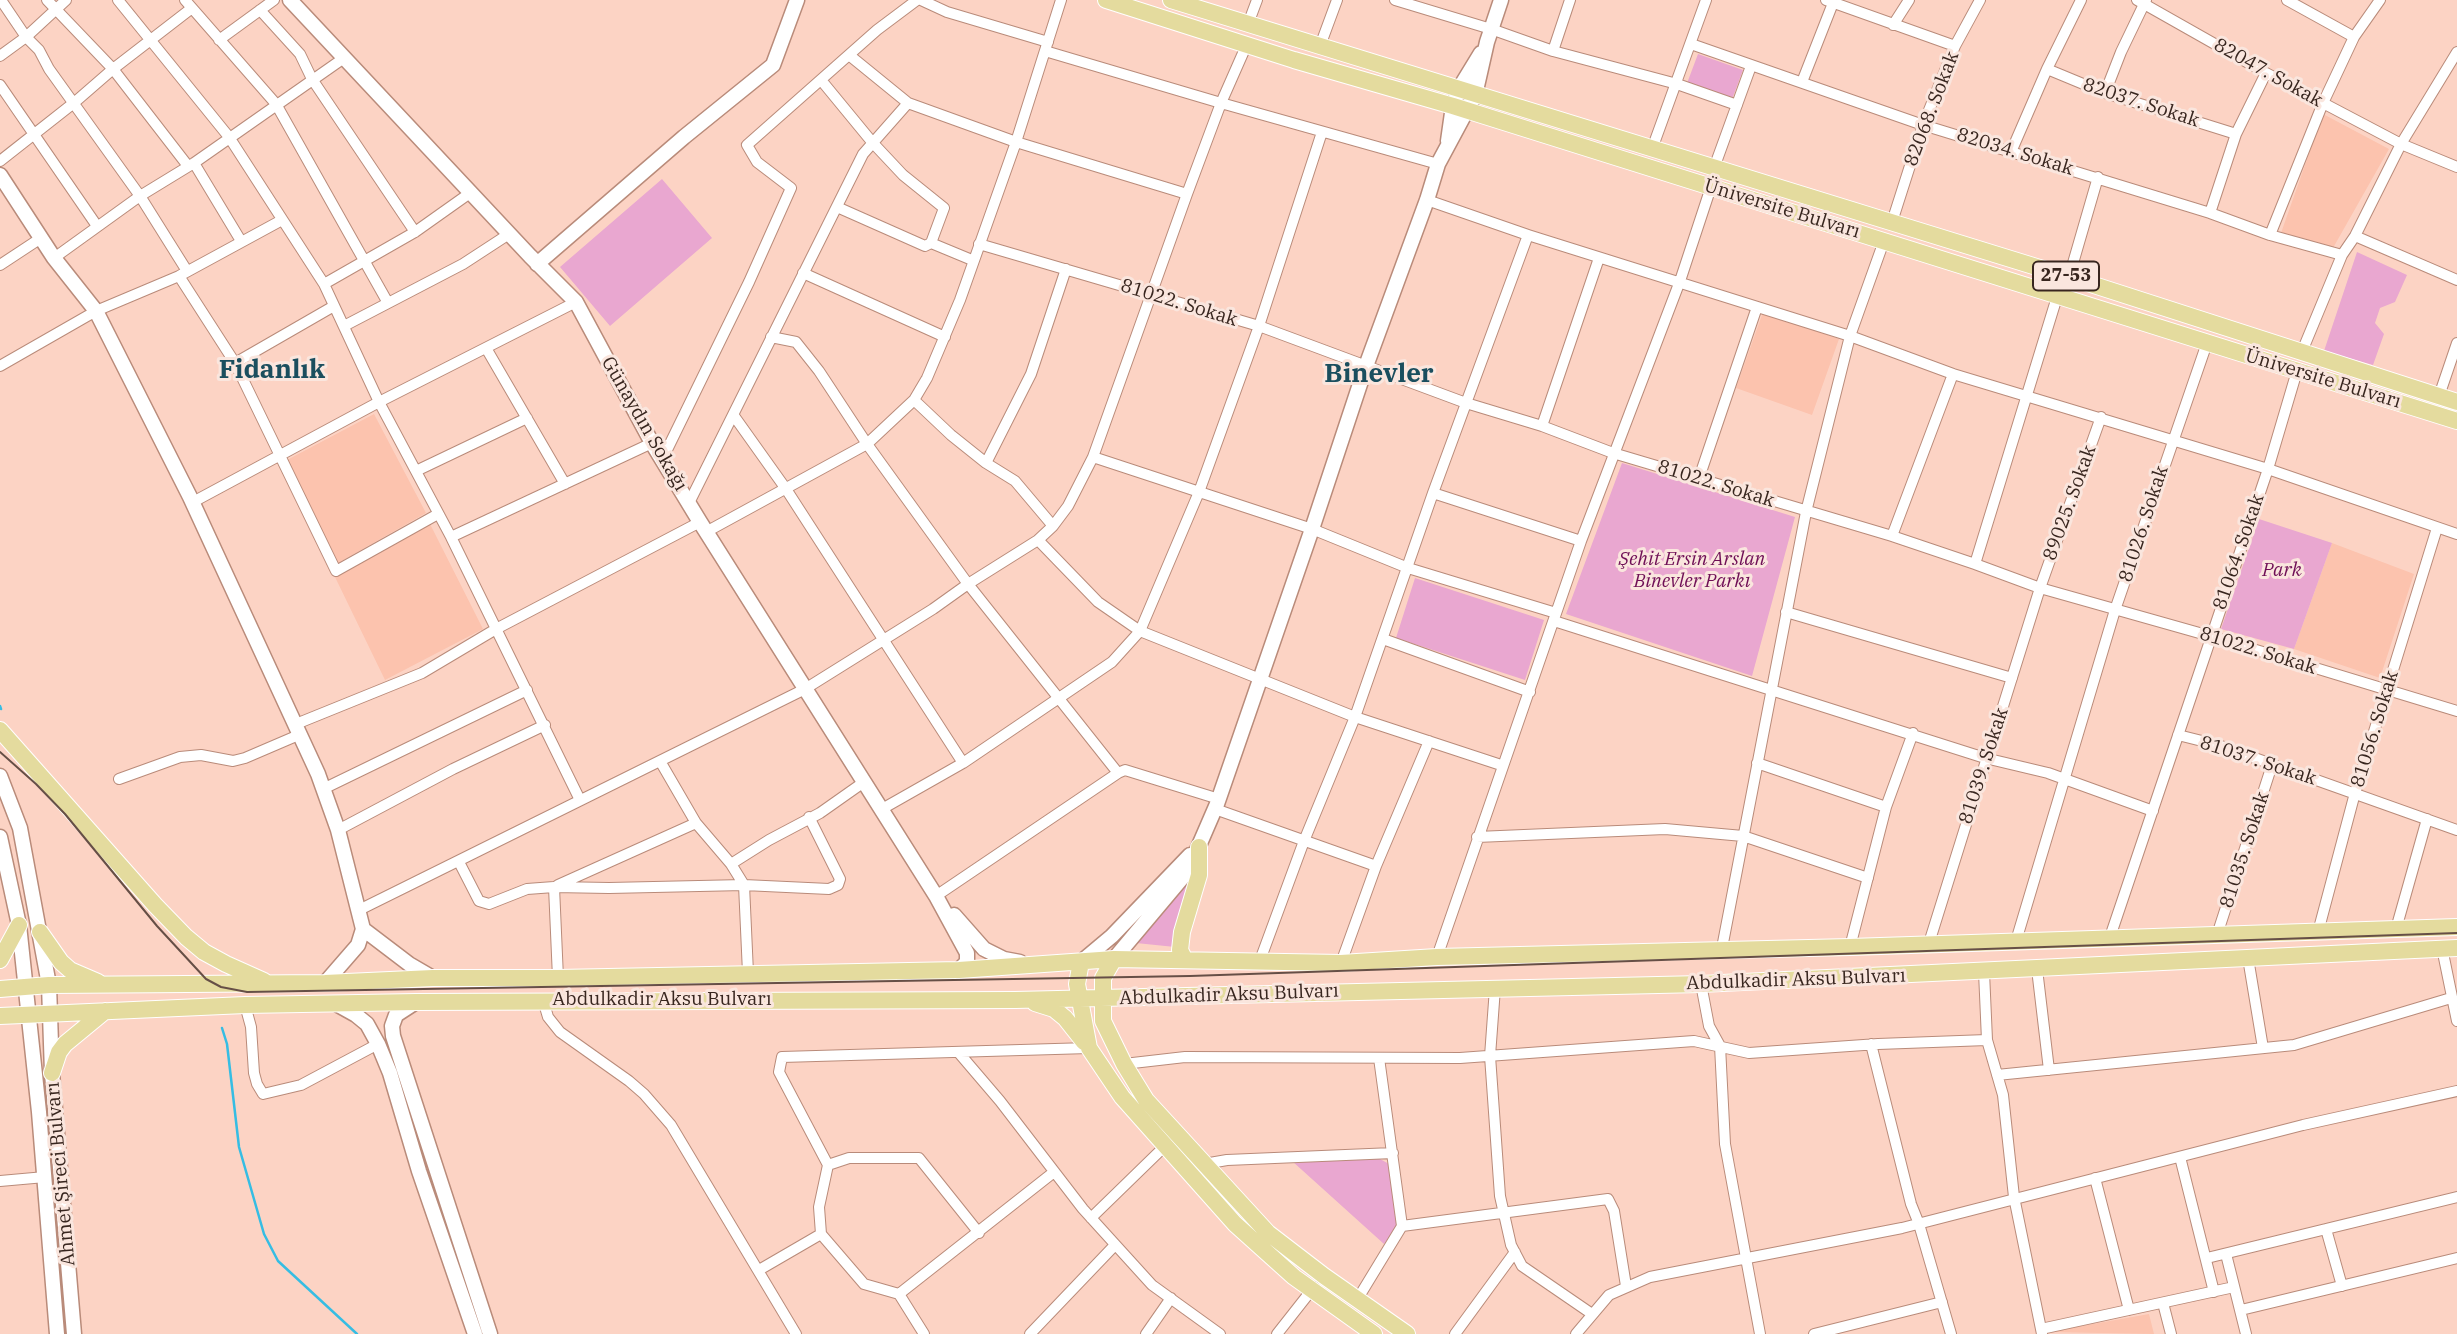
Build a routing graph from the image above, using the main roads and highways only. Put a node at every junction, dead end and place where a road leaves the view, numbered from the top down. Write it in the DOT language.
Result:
graph roads {
  1 [pos="1106,0"];
  2 [pos="1171,0"];
  3 [pos="1210,6"];
  4 [pos="2457,402"];
  5 [pos="2457,421"];
  6 [pos="0,730"];
  7 [pos="1199,847"];
  8 [pos="19,925"];
  9 [pos="2457,927"];
  10 [pos="40,932"];
  11 [pos="2449,948"];
  12 [pos="0,960"];
  13 [pos="1114,960"];
  14 [pos="1185,960"];
  15 [pos="1081,962"];
  16 [pos="270,983"];
  17 [pos="107,985"];
  18 [pos="0,989"];
  19 [pos="1078,998"];
  20 [pos="1102,998"];
  21 [pos="1015,1000"];
  22 [pos="105,1011"];
  23 [pos="0,1016"];
  24 [pos="1088,1048"];
  25 [pos="52,1073"];
  26 [pos="1374,1334"];
  27 [pos="1407,1334"];
  1 -- 5 [label="main road, Üniversite Bulvarı"];
  2 -- 3 [label="main road, Üniversite Bulvarı"];
  3 -- 4 [label="main road, Üniversite Bulvarı / 27-53"];
  6 -- 16 [label="main road"];
  7 -- 14 [label="main road"];
  8 -- 12 [label="main road"];
  9 -- 14 [label="main road"];
  10 -- 17 [label="main road"];
  11 -- 20 [label="main road, Abdulkadir Aksu Bulvarı"];
  13 -- 14 [label="main road"];
  13 -- 15 [label="main road"];
  13 -- 20 [label="main road"];
  15 -- 16 [label="main road"];
  15 -- 19 [label="main road"];
  16 -- 17 [label="main road"];
  17 -- 18 [label="main road"];
  19 -- 20 [label="main road, Abdulkadir Aksu Bulvarı"];
  19 -- 21 [label="main road, Abdulkadir Aksu Bulvarı"];
  19 -- 24 [label="main road"];
  20 -- 27 [label="main road"];
  21 -- 22 [label="main road, Abdulkadir Aksu Bulvarı"];
  21 -- 24 [label="main road"];
  22 -- 23 [label="main road, Abdulkadir Aksu Bulvarı"];
  22 -- 25 [label="main road"];
  24 -- 26 [label="main road"];
}
